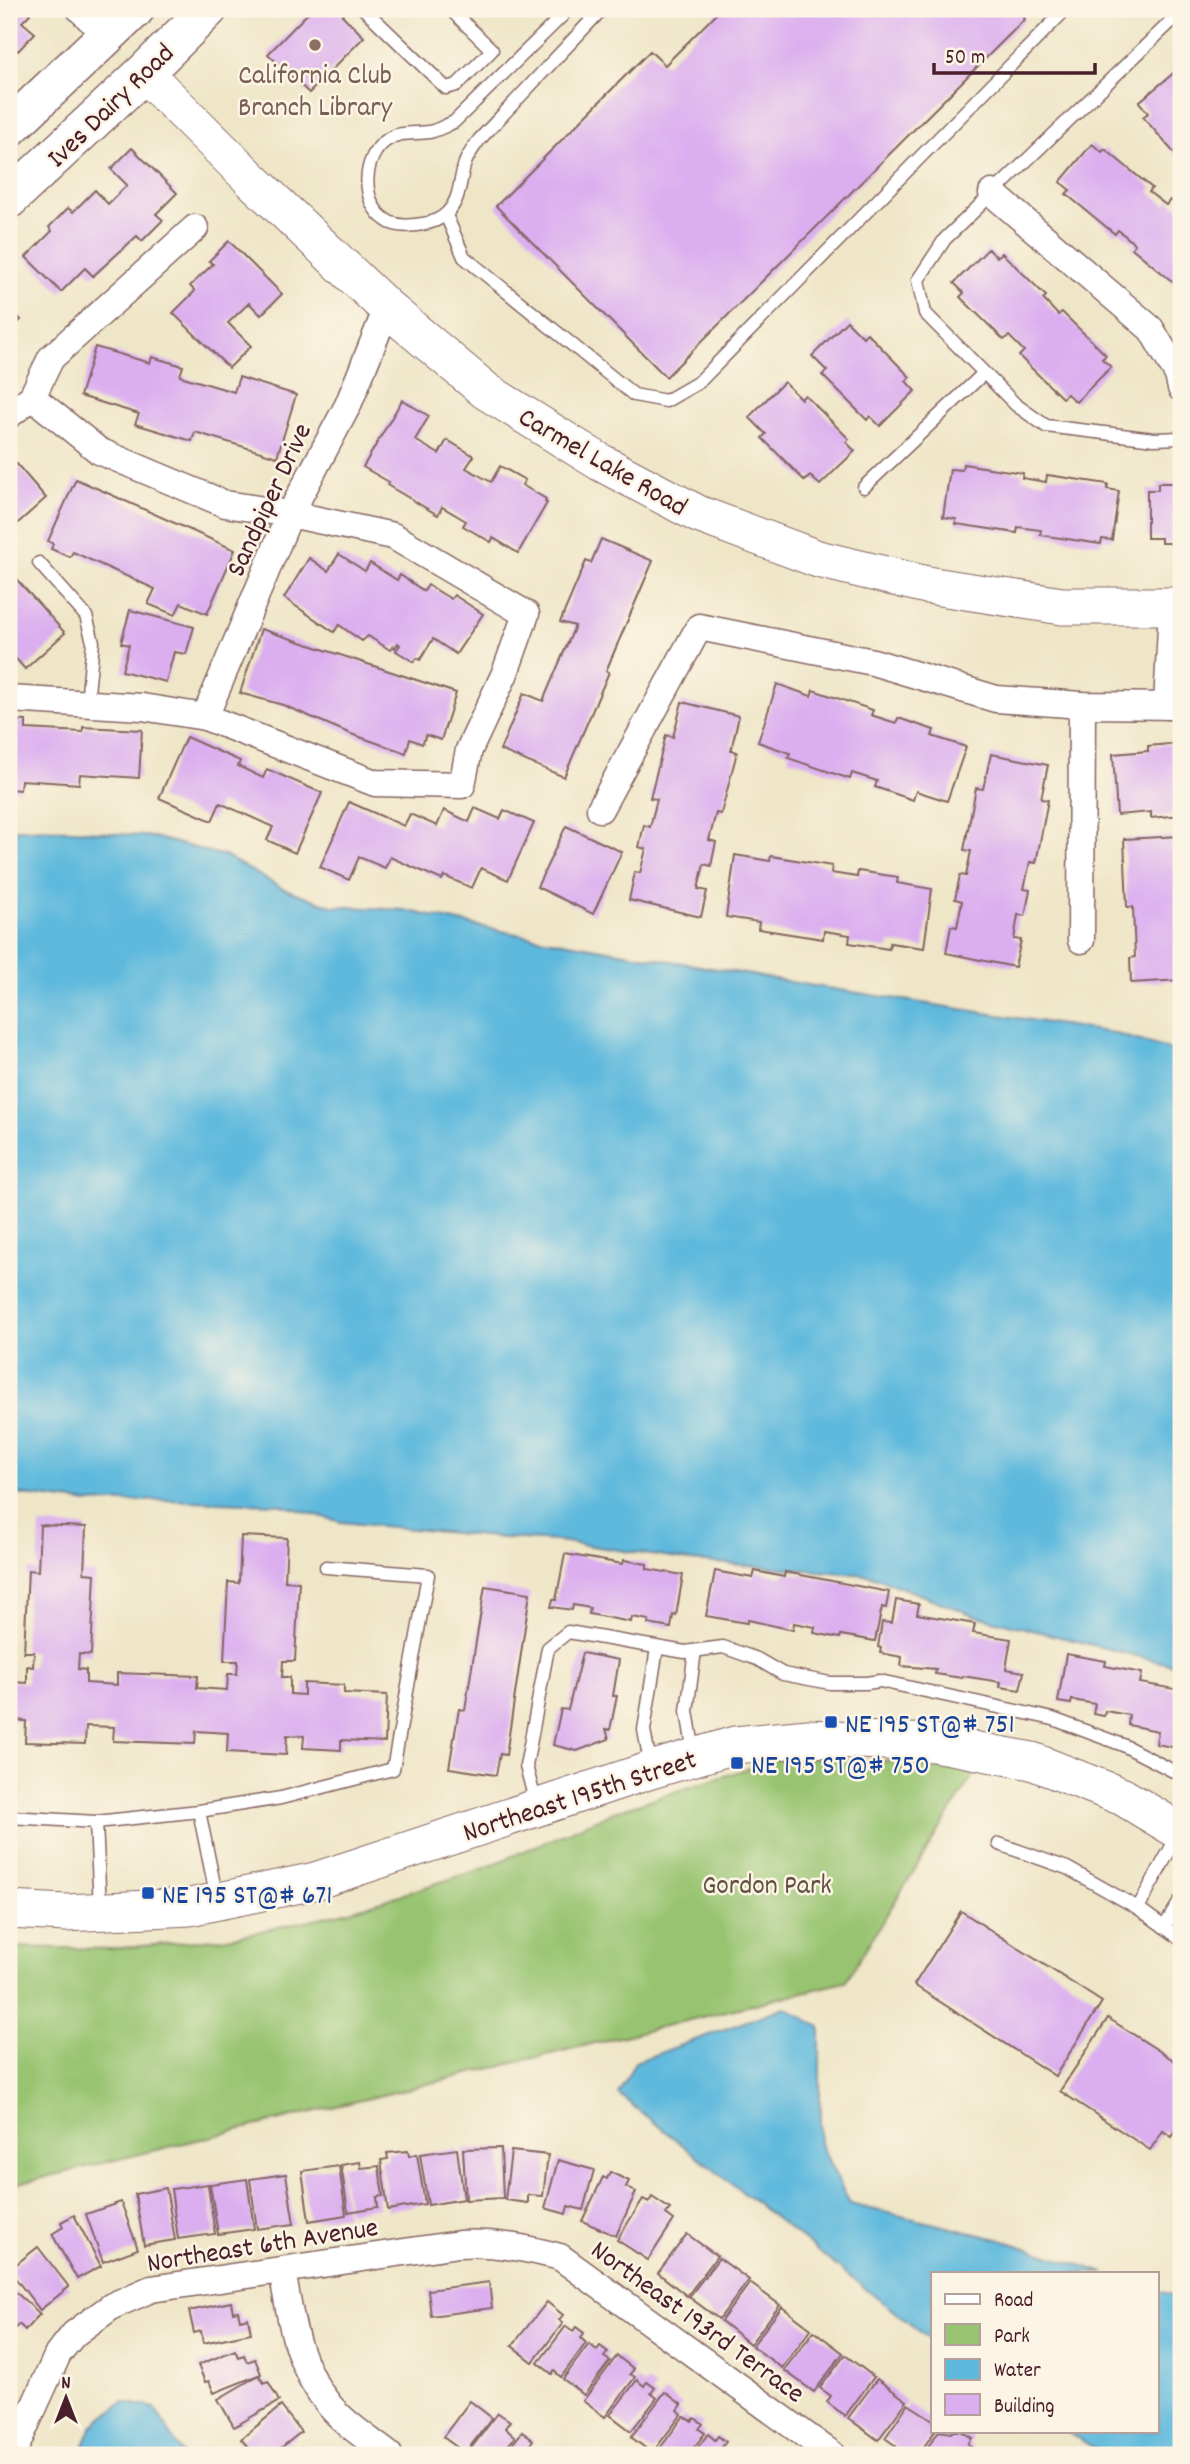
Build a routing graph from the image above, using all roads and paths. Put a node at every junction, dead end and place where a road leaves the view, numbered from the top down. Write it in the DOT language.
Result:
graph roads {
  1 [pos="80,9"];
  2 [pos="135,9"];
  3 [pos="208,9"];
  4 [pos="364,9"];
  5 [pos="450,9"];
  6 [pos="569,9"];
  7 [pos="602,9"];
  8 [pos="1066,9"];
  9 [pos="1181,12"];
  10 [pos="107,36"];
  11 [pos="144,73"];
  12 [pos="9,128"];
  13 [pos="992,193"];
  14 [pos="9,199"];
  15 [pos="446,215"];
  16 [pos="195,228"];
  17 [pos="387,308"];
  18 [pos="984,373"];
  19 [pos="1181,388"];
  20 [pos="32,397"];
  21 [pos="9,415"];
  22 [pos="1181,438"];
  23 [pos="864,486"];
  24 [pos="290,514"];
  25 [pos="39,563"];
  26 [pos="1177,607"];
  27 [pos="9,699"];
  28 [pos="87,704"];
  29 [pos="1082,705"];
  30 [pos="1174,706"];
  31 [pos="205,717"];
  32 [pos="600,809"];
  33 [pos="1081,940"];
  34 [pos="326,1567"];
  35 [pos="657,1648"];
  36 [pos="695,1651"];
  37 [pos="695,1756"];
  38 [pos="651,1770"];
  39 [pos="1181,1775"];
  40 [pos="538,1807"];
  41 [pos="199,1811"];
  42 [pos="9,1817"];
  43 [pos="96,1822"];
  44 [pos="1181,1832"];
  45 [pos="999,1844"];
  46 [pos="1181,1900"];
  47 [pos="217,1901"];
  48 [pos="1138,1908"];
  49 [pos="9,1910"];
  50 [pos="100,1912"];
  51 [pos="1164,1927"];
  52 [pos="1181,1939"];
  53 [pos="523,2247"];
  54 [pos="282,2270"];
  55 [pos="12,2455"];
  56 [pos="389,2455"];
  57 [pos="833,2455"];
  1 -- 10 [label="street"];
  2 -- 10 [label="main road, Ives Dairy Road"];
  3 -- 11 [label="main road, Ives Dairy Road"];
  4 -- 5 [label="lane"];
  6 -- 15 [label="lane"];
  7 -- 15 [label="lane"];
  8 -- 15 [label="lane"];
  9 -- 13 [label="lane"];
  10 -- 11 [label="main road"];
  10 -- 12 [label="main road, Ives Dairy Road"];
  11 -- 14 [label="main road, Ives Dairy Road"];
  11 -- 17 [label="street, Carmel Lake Road"];
  13 -- 18 [label="lane"];
  13 -- 19 [label="street"];
  16 -- 20 [label="street"];
  17 -- 24 [label="street, Sandpiper Drive"];
  17 -- 26 [label="street, Carmel Lake Road"];
  18 -- 22 [label="lane"];
  18 -- 23 [label="lane"];
  20 -- 21 [label="street"];
  20 -- 24 [label="street"];
  24 -- 31 [label="street, Sandpiper Drive"];
  24 -- 31 [label="street"];
  25 -- 28 [label="lane"];
  26 -- 30 [label="street"];
  27 -- 28 [label="street"];
  28 -- 31 [label="street"];
  29 -- 30 [label="street"];
  29 -- 32 [label="street"];
  29 -- 33 [label="street"];
  34 -- 41 [label="lane"];
  35 -- 36 [label="lane"];
  35 -- 38 [label="lane"];
  35 -- 40 [label="lane"];
  36 -- 37 [label="lane"];
  36 -- 39 [label="lane"];
  37 -- 38 [label="street, Northeast 195th Street"];
  37 -- 44 [label="street, Northeast 195th Street"];
  38 -- 40 [label="street, Northeast 195th Street"];
  40 -- 47 [label="street, Northeast 195th Street"];
  41 -- 43 [label="lane"];
  41 -- 47 [label="lane"];
  42 -- 43 [label="lane"];
  43 -- 50 [label="lane"];
  44 -- 48 [label="lane"];
  45 -- 48 [label="lane"];
  46 -- 51 [label="lane"];
  47 -- 50 [label="street, Northeast 195th Street"];
  48 -- 51 [label="lane"];
  49 -- 50 [label="street, Northeast 195th Street"];
  51 -- 52 [label="lane"];
  53 -- 54 [label="street, Northeast 6th Avenue"];
  53 -- 57 [label="street, Northeast 193rd Terrace"];
  54 -- 55 [label="street, Northeast 6th Avenue"];
  54 -- 56 [label="street"];
}
